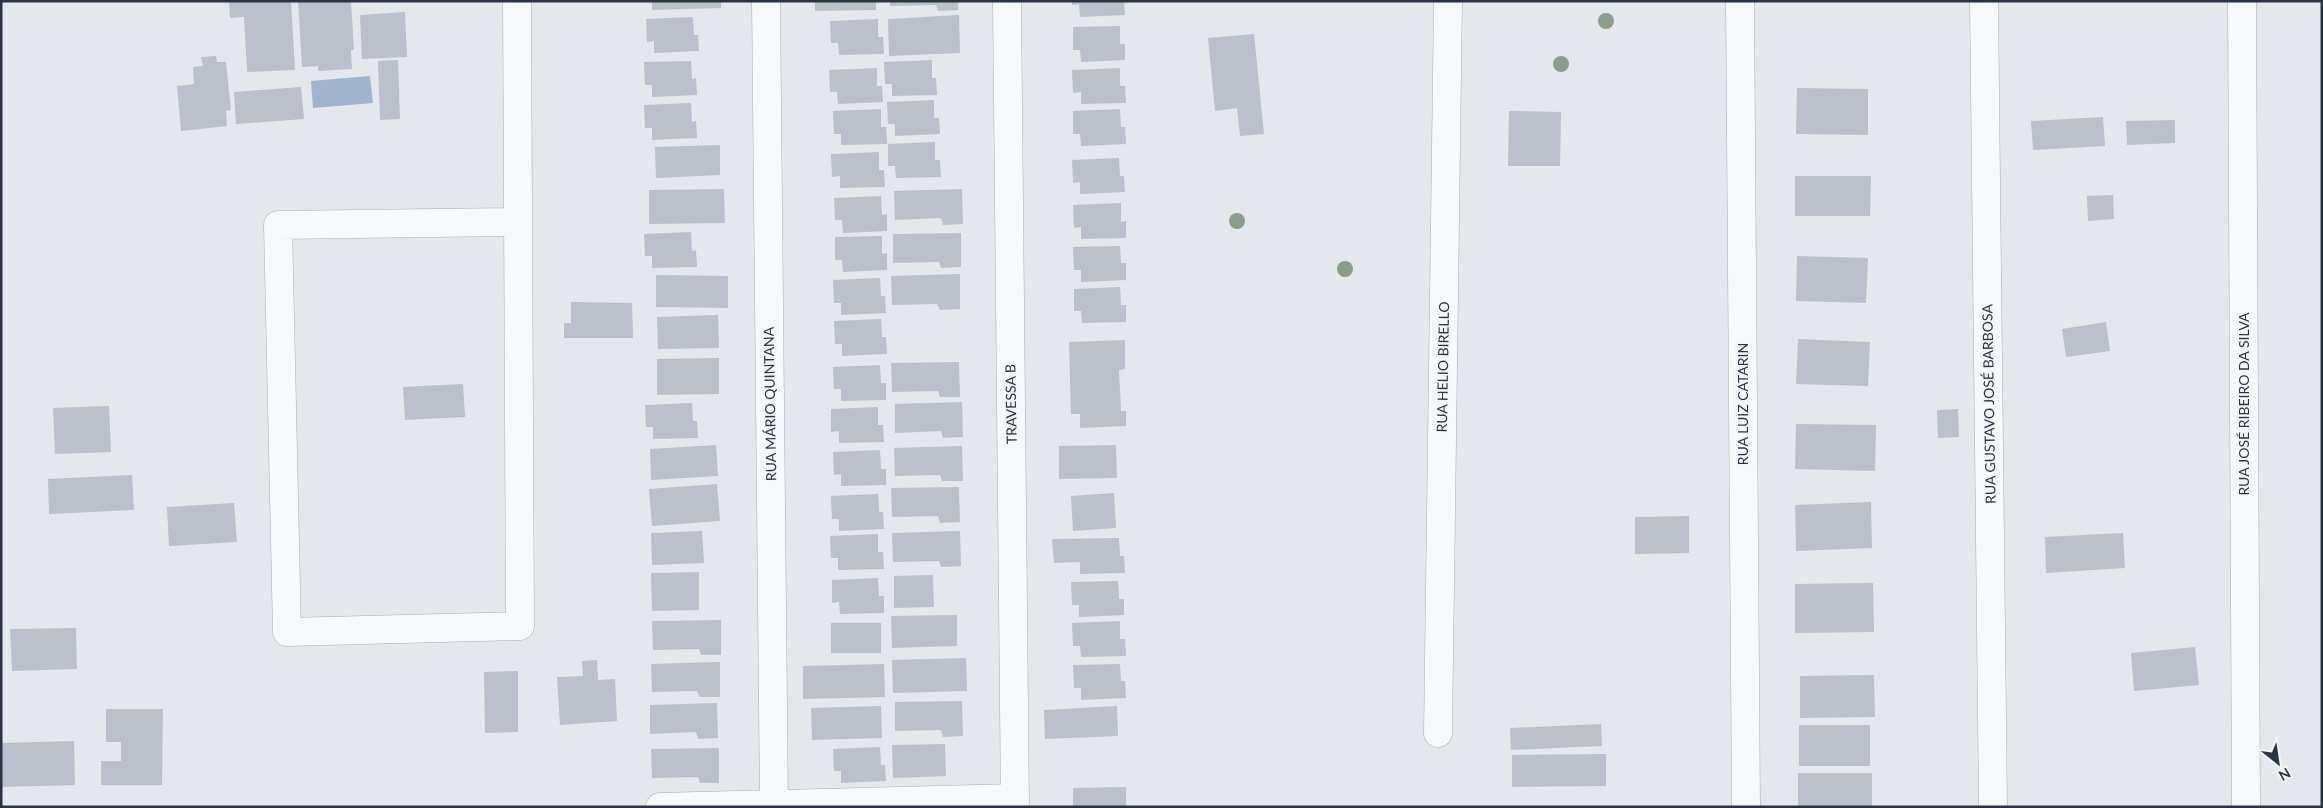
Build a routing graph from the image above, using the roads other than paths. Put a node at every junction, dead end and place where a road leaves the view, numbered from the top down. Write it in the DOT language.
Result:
graph roads {
  1 [pos="517,1"];
  2 [pos="766,1"];
  3 [pos="1007,1"];
  4 [pos="1448,1"];
  5 [pos="1740,1"];
  6 [pos="1984,1"];
  7 [pos="2242,1"];
  8 [pos="518,222"];
  9 [pos="1438,733"];
  10 [pos="1015,802"];
  11 [pos="774,805"];
  12 [pos="660,807"];
  13 [pos="1746,807"];
  14 [pos="1993,807"];
  15 [pos="2246,807"];
  1 -- 8 [label="street"];
  2 -- 11 [label="street, RUA MÁRIO QUINTANA"];
  3 -- 10 [label="street, TRAVESSA B"];
  4 -- 9 [label="street, RUA HELIO BIRELLO"];
  5 -- 13 [label="street, RUA LUIZ CATARIN"];
  6 -- 14 [label="street, RUA GUSTAVO JOSÉ BARBOSA"];
  7 -- 15 [label="street, RUA JOSÉ RIBEIRO DA SILVA"];
  8 -- 8 [label="street"];
  10 -- 11 [label="street"];
  11 -- 12 [label="street"];
}
